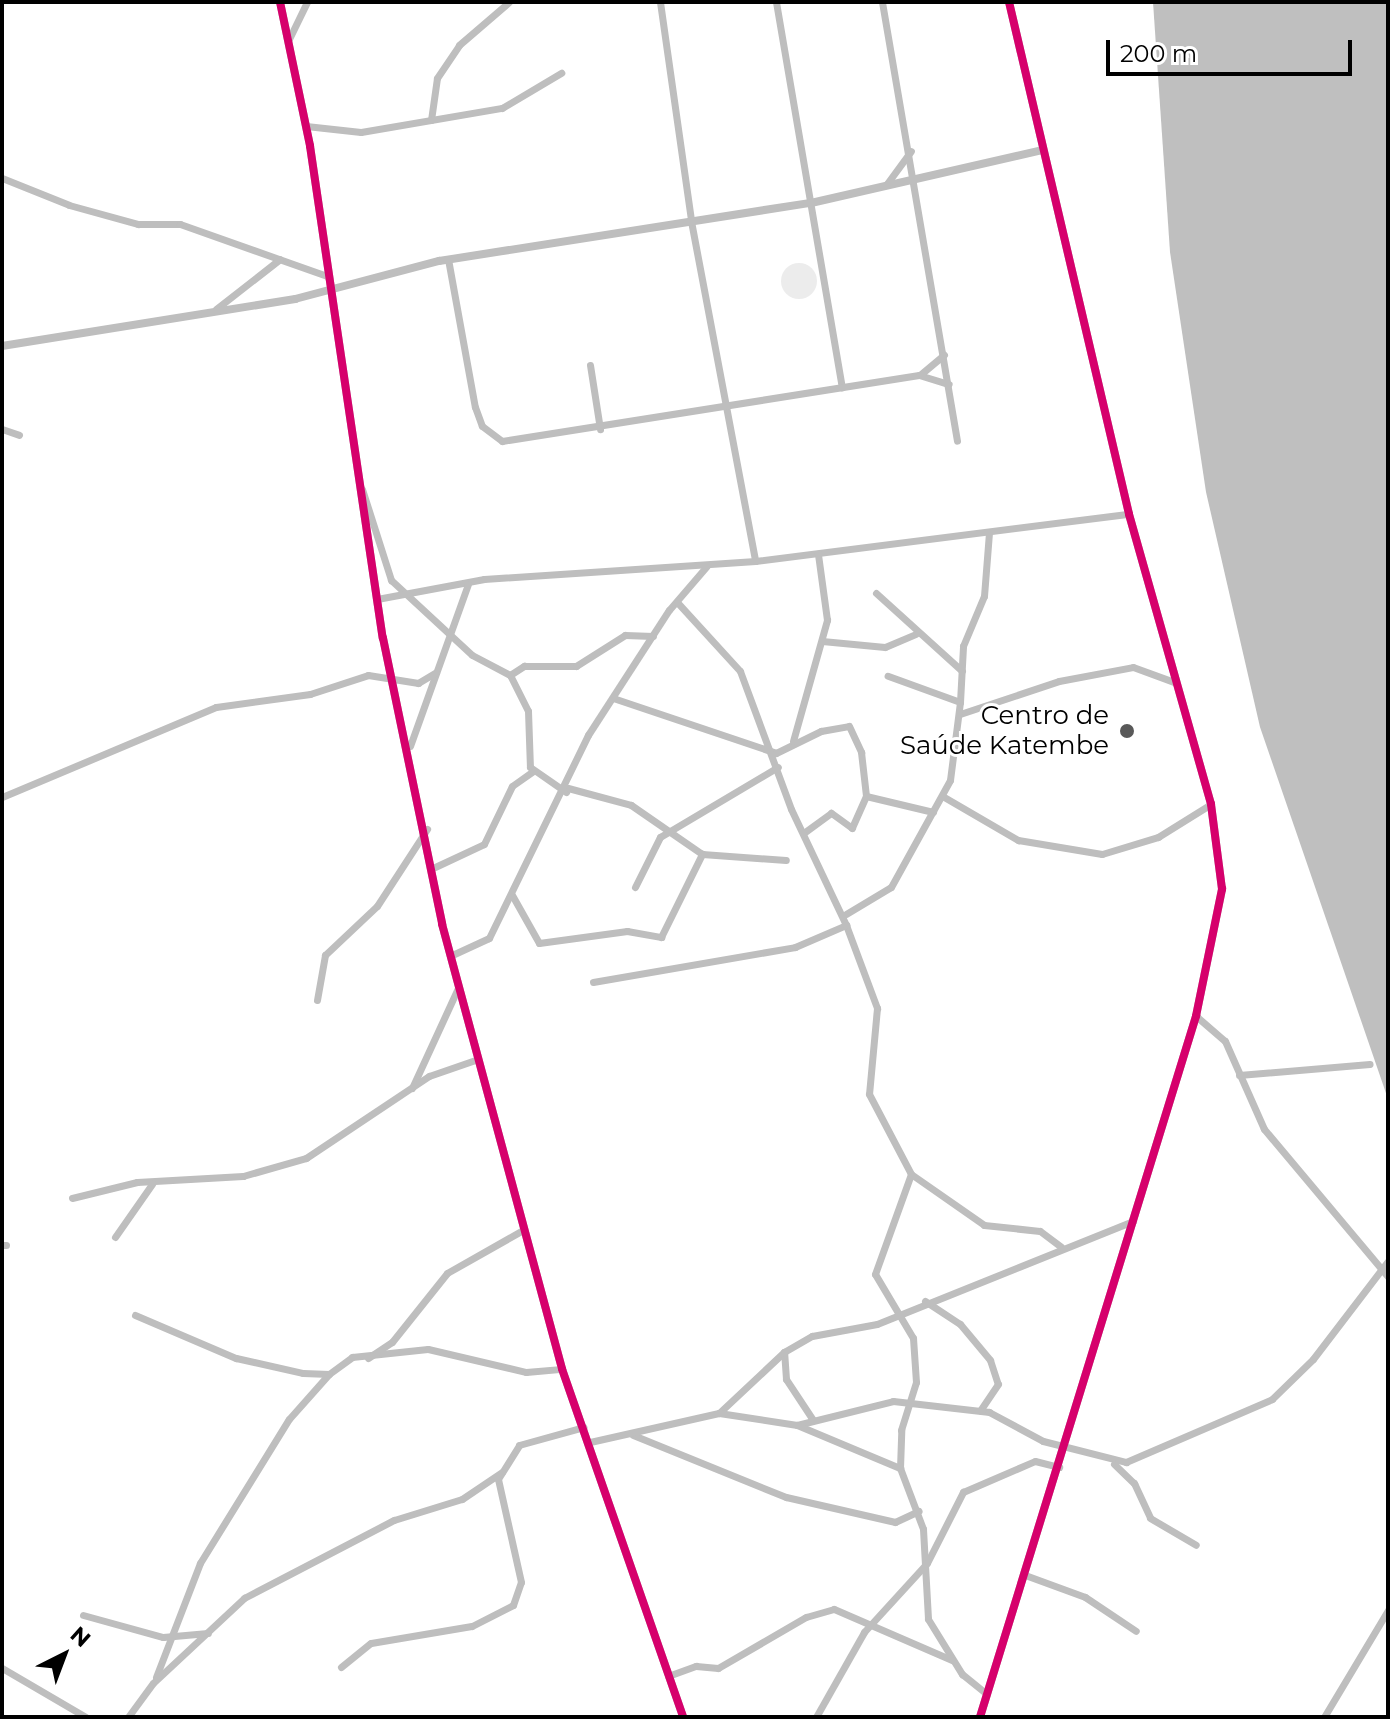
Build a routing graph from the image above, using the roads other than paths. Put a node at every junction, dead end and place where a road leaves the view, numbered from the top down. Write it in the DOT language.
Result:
graph roads {
  1 [pos="280,2"];
  2 [pos="307,2"];
  3 [pos="509,2"];
  4 [pos="660,2"];
  5 [pos="776,2"];
  6 [pos="882,2"];
  7 [pos="1009,2"];
  8 [pos="289,39"];
  9 [pos="561,73"];
  10 [pos="431,120"];
  11 [pos="306,126"];
  12 [pos="912,149"];
  13 [pos="1042,150"];
  14 [pos="2,178"];
  15 [pos="918,181"];
  16 [pos="883,187"];
  17 [pos="811,203"];
  18 [pos="691,221"];
  19 [pos="280,259"];
  20 [pos="448,259"];
  21 [pos="327,276"];
  22 [pos="328,291"];
  23 [pos="216,309"];
  24 [pos="2,346"];
  25 [pos="944,355"];
  26 [pos="590,365"];
  27 [pos="919,375"];
  28 [pos="949,384"];
  29 [pos="842,387"];
  30 [pos="727,405"];
  31 [pos="2,429"];
  32 [pos="600,429"];
  33 [pos="19,435"];
  34 [pos="957,441"];
  35 [pos="362,489"];
  36 [pos="1129,514"];
  37 [pos="989,532"];
  38 [pos="818,554"];
  39 [pos="755,561"];
  40 [pos="706,567"];
  41 [pos="468,584"];
  42 [pos="406,593"];
  43 [pos="876,593"];
  44 [pos="377,599"];
  45 [pos="677,602"];
  46 [pos="448,634"];
  47 [pos="915,634"];
  48 [pos="653,636"];
  49 [pos="822,641"];
  50 [pos="962,671"];
  51 [pos="436,672"];
  52 [pos="390,673"];
  53 [pos="510,675"];
  54 [pos="888,676"];
  55 [pos="1174,682"];
  56 [pos="613,698"];
  57 [pos="960,702"];
  58 [pos="960,714"];
  59 [pos="793,741"];
  60 [pos="410,746"];
  61 [pos="776,753"];
  62 [pos="778,767"];
  63 [pos="532,772"];
  64 [pos="567,790"];
  65 [pos="866,796"];
  66 [pos="2,797"];
  67 [pos="944,797"];
  68 [pos="1211,804"];
  69 [pos="933,812"];
  70 [pos="427,829"];
  71 [pos="805,832"];
  72 [pos="665,833"];
  73 [pos="702,854"];
  74 [pos="786,860"];
  75 [pos="435,867"];
  76 [pos="635,887"];
  77 [pos="512,895"];
  78 [pos="846,914"];
  79 [pos="846,925"];
  80 [pos="450,956"];
  81 [pos="593,982"];
  82 [pos="458,988"];
  83 [pos="317,1000"];
  84 [pos="1196,1016"];
  85 [pos="478,1059"];
  86 [pos="1370,1064"];
  87 [pos="1239,1075"];
  88 [pos="411,1090"];
  89 [pos="911,1174"];
  90 [pos="152,1184"];
  91 [pos="72,1198"];
  92 [pos="1133,1221"];
  93 [pos="523,1230"];
  94 [pos="115,1237"];
  95 [pos="1061,1247"];
  96 [pos="1388,1261"];
  97 [pos="1380,1271"];
  98 [pos="1388,1277"];
  99 [pos="925,1301"];
  100 [pos="898,1312"];
  101 [pos="135,1315"];
  102 [pos="784,1352"];
  103 [pos="368,1358"];
  104 [pos="562,1369"];
  105 [pos="329,1374"];
  106 [pos="912,1405"];
  107 [pos="980,1411"];
  108 [pos="719,1413"];
  109 [pos="813,1420"];
  110 [pos="797,1425"];
  111 [pos="584,1427"];
  112 [pos="633,1435"];
  113 [pos="590,1442"];
  114 [pos="1065,1448"];
  115 [pos="1114,1464"];
  116 [pos="1059,1467"];
  117 [pos="900,1468"];
  118 [pos="502,1472"];
  119 [pos="919,1511"];
  120 [pos="1196,1545"];
  121 [pos="927,1563"];
  122 [pos="1025,1575"];
  123 [pos="1388,1610"];
  124 [pos="83,1615"];
  125 [pos="873,1622"];
  126 [pos="1136,1631"];
  127 [pos="208,1633"];
  128 [pos="175,1637"];
  129 [pos="954,1661"];
  130 [pos="341,1667"];
  131 [pos="2,1668"];
  132 [pos="668,1676"];
  133 [pos="153,1683"];
  134 [pos="987,1694"];
  135 [pos="86,1717"];
  136 [pos="128,1717"];
  137 [pos="683,1717"];
  138 [pos="816,1717"];
  139 [pos="980,1717"];
  140 [pos="1324,1717"];
  1 -- 8 [label="street"];
  2 -- 8 [label="street"];
  3 -- 10 [label="street"];
  4 -- 18 [label="street"];
  5 -- 17 [label="street"];
  6 -- 12 [label="street"];
  7 -- 13 [label="street"];
  8 -- 11 [label="street"];
  9 -- 10 [label="street"];
  10 -- 11 [label="street"];
  11 -- 21 [label="street"];
  12 -- 15 [label="street"];
  12 -- 16 [label="street"];
  13 -- 15 [label="street"];
  13 -- 36 [label="street"];
  14 -- 19 [label="street"];
  15 -- 16 [label="street"];
  15 -- 25 [label="street"];
  16 -- 17 [label="street"];
  17 -- 18 [label="street"];
  17 -- 29 [label="street"];
  18 -- 20 [label="street"];
  18 -- 30 [label="street"];
  19 -- 21 [label="street"];
  19 -- 23 [label="street"];
  20 -- 22 [label="street"];
  20 -- 32 [label="street"];
  21 -- 22 [label="street"];
  22 -- 23 [label="street"];
  22 -- 35 [label="street"];
  23 -- 24 [label="street"];
  25 -- 27 [label="street"];
  25 -- 28 [label="street"];
  26 -- 32 [label="street"];
  27 -- 28 [label="street"];
  27 -- 29 [label="street"];
  28 -- 34 [label="street"];
  29 -- 30 [label="street"];
  30 -- 32 [label="street"];
  30 -- 39 [label="street"];
  31 -- 33 [label="street"];
  35 -- 42 [label="street"];
  35 -- 44 [label="street"];
  36 -- 37 [label="street"];
  36 -- 55 [label="street"];
  37 -- 38 [label="street"];
  37 -- 50 [label="street"];
  38 -- 39 [label="street"];
  38 -- 49 [label="street"];
  39 -- 40 [label="street"];
  40 -- 41 [label="street"];
  40 -- 45 [label="street"];
  41 -- 42 [label="street"];
  41 -- 46 [label="street"];
  42 -- 44 [label="street"];
  42 -- 46 [label="street"];
  43 -- 47 [label="street"];
  44 -- 52 [label="street"];
  45 -- 48 [label="street"];
  45 -- 61 [label="street"];
  46 -- 51 [label="street"];
  46 -- 53 [label="street"];
  47 -- 49 [label="street"];
  47 -- 50 [label="street"];
  48 -- 53 [label="street"];
  48 -- 56 [label="street"];
  49 -- 59 [label="street"];
  50 -- 57 [label="street"];
  51 -- 52 [label="street"];
  51 -- 60 [label="street"];
  52 -- 60 [label="street"];
  52 -- 66 [label="street"];
  53 -- 63 [label="street"];
  54 -- 57 [label="street"];
  55 -- 58 [label="street"];
  55 -- 68 [label="street"];
  56 -- 61 [label="street"];
  56 -- 64 [label="street"];
  57 -- 58 [label="street"];
  58 -- 67 [label="street"];
  59 -- 61 [label="street"];
  59 -- 65 [label="street"];
  60 -- 70 [label="street"];
  61 -- 62 [label="street"];
  62 -- 71 [label="street"];
  62 -- 72 [label="street"];
  63 -- 64 [label="street"];
  63 -- 75 [label="street"];
  64 -- 72 [label="street"];
  64 -- 77 [label="street"];
  65 -- 69 [label="street"];
  65 -- 71 [label="street"];
  67 -- 68 [label="street"];
  67 -- 69 [label="street"];
  68 -- 84 [label="street"];
  69 -- 78 [label="street"];
  70 -- 75 [label="street"];
  70 -- 83 [label="street"];
  71 -- 78 [label="street"];
  72 -- 73 [label="street"];
  72 -- 76 [label="street"];
  73 -- 74 [label="street"];
  73 -- 77 [label="street"];
  75 -- 80 [label="street"];
  77 -- 80 [label="street"];
  78 -- 79 [label="street"];
  79 -- 81 [label="street"];
  79 -- 89 [label="street"];
  80 -- 82 [label="street"];
  82 -- 85 [label="street"];
  82 -- 88 [label="street"];
  84 -- 87 [label="street"];
  84 -- 92 [label="street"];
  85 -- 88 [label="street"];
  85 -- 93 [label="street"];
  86 -- 87 [label="street"];
  87 -- 97 [label="street"];
  88 -- 90 [label="street"];
  89 -- 95 [label="street"];
  89 -- 100 [label="street"];
  90 -- 91 [label="street"];
  90 -- 94 [label="street"];
  92 -- 95 [label="street"];
  92 -- 114 [label="street"];
  93 -- 103 [label="street"];
  93 -- 104 [label="street"];
  95 -- 99 [label="street"];
  96 -- 97 [label="street"];
  97 -- 98 [label="street"];
  97 -- 115 [label="street"];
  99 -- 100 [label="street"];
  99 -- 107 [label="street"];
  100 -- 102 [label="street"];
  100 -- 106 [label="street"];
  101 -- 105 [label="street"];
  102 -- 108 [label="street"];
  102 -- 109 [label="street"];
  103 -- 104 [label="street"];
  103 -- 105 [label="street"];
  104 -- 111 [label="street"];
  105 -- 128 [label="street"];
  106 -- 107 [label="street"];
  106 -- 109 [label="street"];
  106 -- 117 [label="street"];
  107 -- 114 [label="street"];
  108 -- 110 [label="street"];
  108 -- 112 [label="street"];
  109 -- 110 [label="street"];
  110 -- 117 [label="street"];
  111 -- 113 [label="street"];
  111 -- 118 [label="street"];
  112 -- 113 [label="street"];
  112 -- 119 [label="street"];
  113 -- 132 [label="street"];
  114 -- 115 [label="street"];
  114 -- 116 [label="street"];
  115 -- 120 [label="street"];
  116 -- 121 [label="street"];
  116 -- 122 [label="street"];
  117 -- 119 [label="street"];
  118 -- 127 [label="street"];
  118 -- 130 [label="street"];
  119 -- 121 [label="street"];
  121 -- 125 [label="street"];
  121 -- 129 [label="street"];
  122 -- 126 [label="street"];
  122 -- 134 [label="street"];
  123 -- 140 [label="street"];
  124 -- 128 [label="street"];
  125 -- 129 [label="street"];
  125 -- 132 [label="street"];
  125 -- 138 [label="street"];
  127 -- 128 [label="street"];
  127 -- 133 [label="street"];
  128 -- 133 [label="street"];
  129 -- 134 [label="street"];
  131 -- 135 [label="street"];
  132 -- 137 [label="street"];
  133 -- 136 [label="street"];
  134 -- 139 [label="street"];
}
